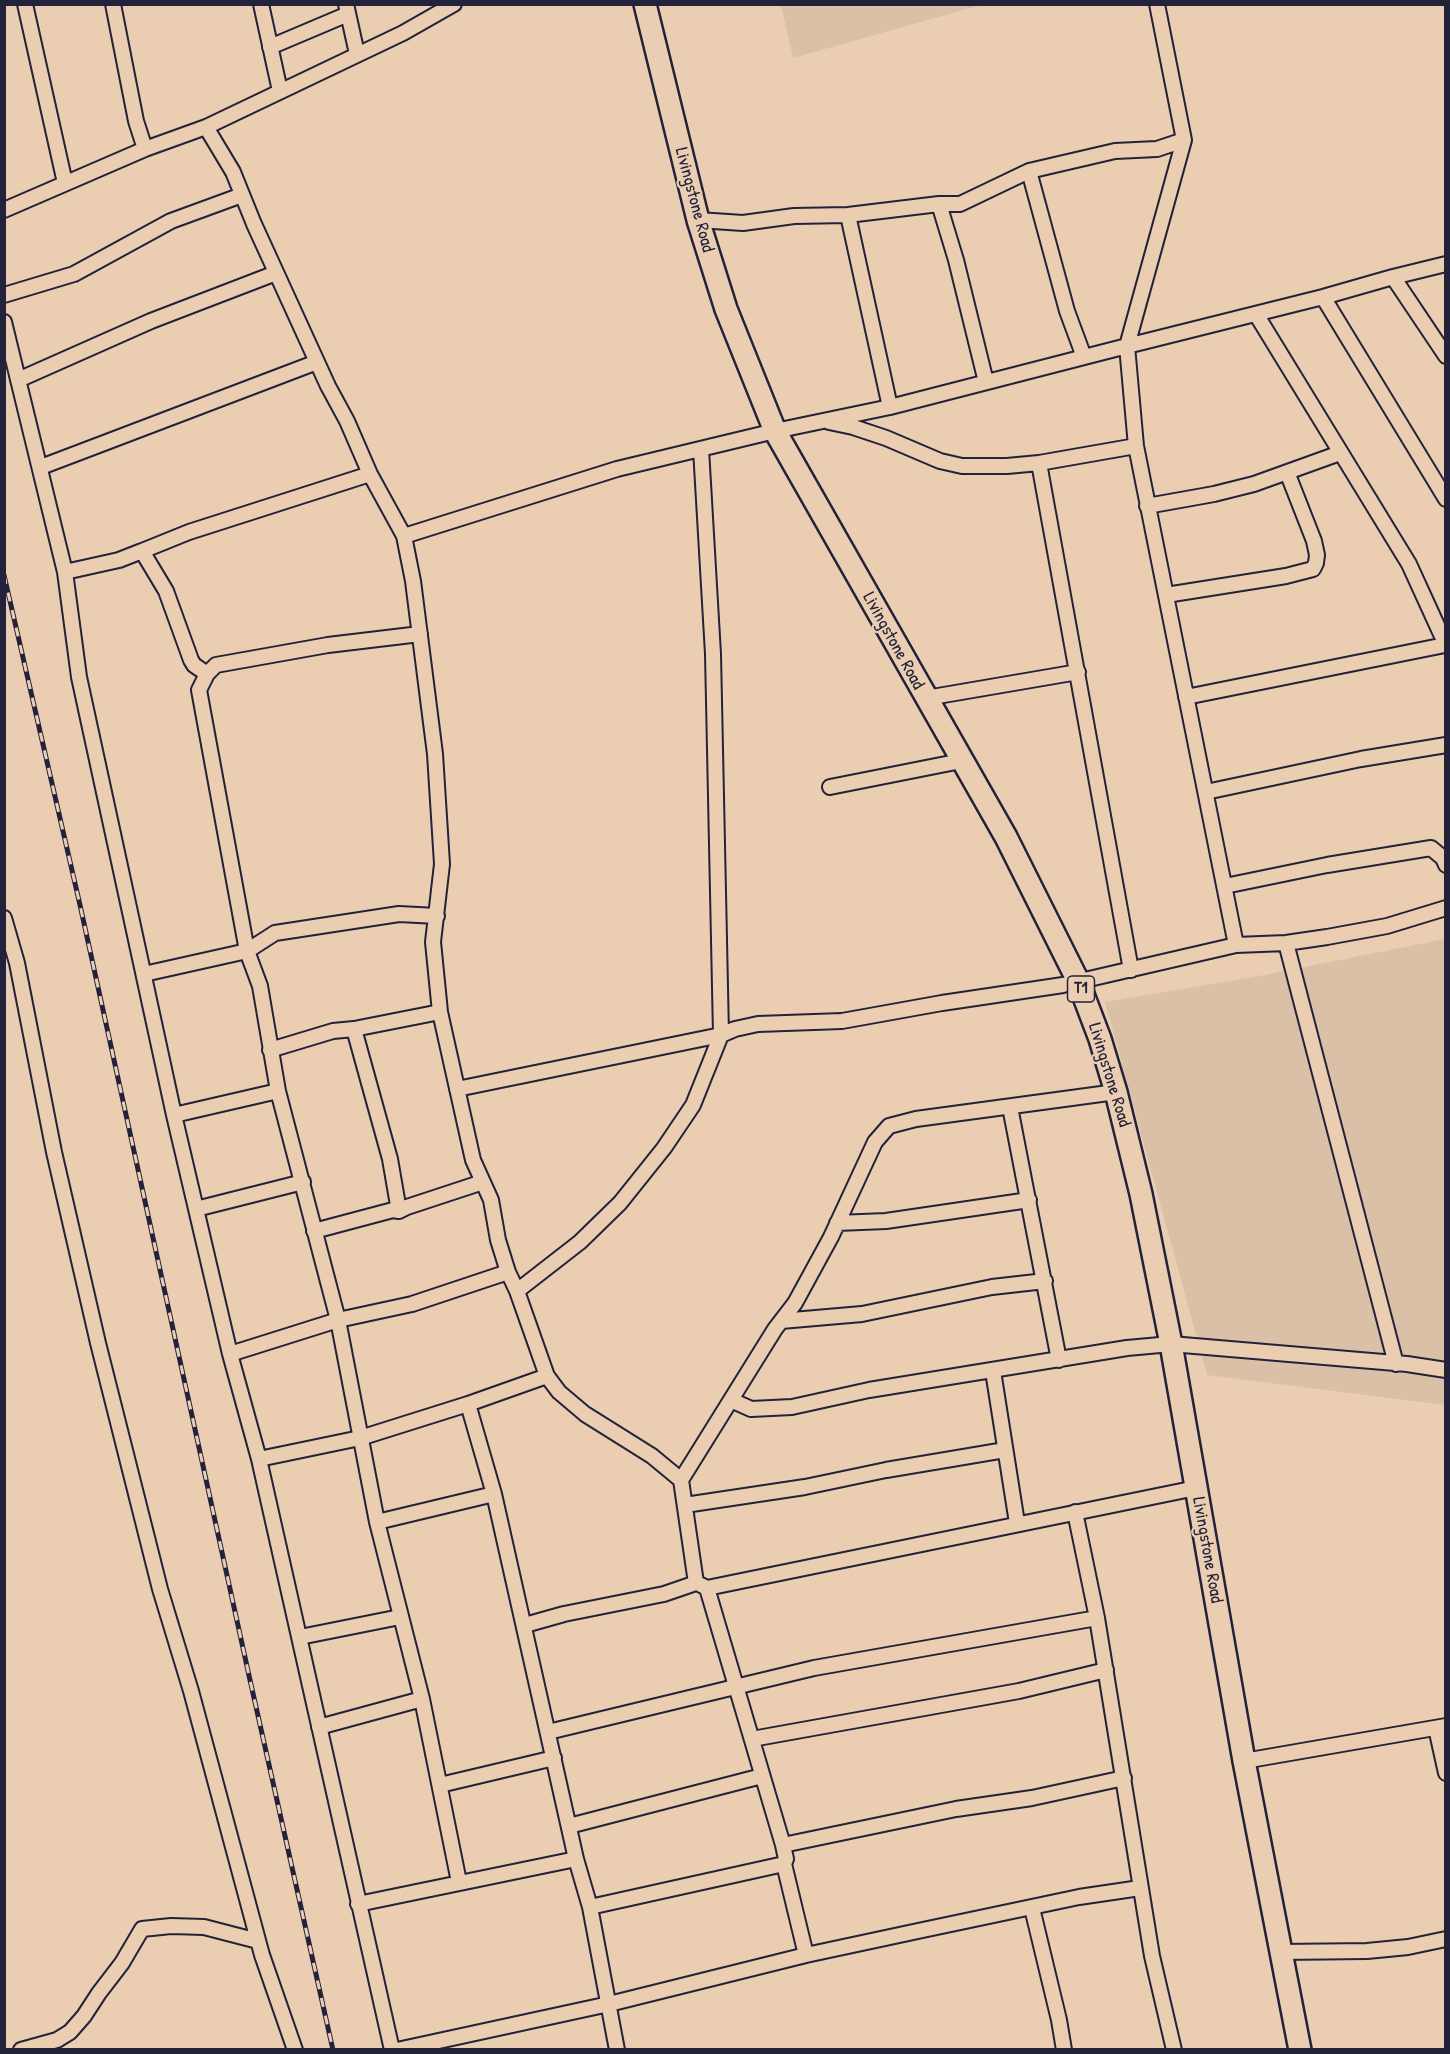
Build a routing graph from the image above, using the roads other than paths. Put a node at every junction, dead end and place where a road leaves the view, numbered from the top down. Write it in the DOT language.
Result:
graph roads {
  1 [pos="25,4"];
  2 [pos="113,4"];
  3 [pos="261,4"];
  4 [pos="454,4"];
  5 [pos="645,4"];
  6 [pos="1157,4"];
  7 [pos="347,9"];
  8 [pos="270,47"];
  9 [pos="357,54"];
  10 [pos="280,91"];
  11 [pos="206,127"];
  12 [pos="1184,140"];
  13 [pos="145,149"];
  14 [pos="1029,171"];
  15 [pos="65,183"];
  16 [pos="242,195"];
  17 [pos="939,204"];
  18 [pos="4,210"];
  19 [pos="848,215"];
  20 [pos="698,220"];
  21 [pos="1446,264"];
  22 [pos="276,273"];
  23 [pos="1393,277"];
  24 [pos="4,295"];
  25 [pos="1323,297"];
  26 [pos="1256,314"];
  27 [pos="4,322"];
  28 [pos="1127,346"];
  29 [pos="1446,356"];
  30 [pos="1084,357"];
  31 [pos="317,362"];
  32 [pos="18,380"];
  33 [pos="986,382"];
  34 [pos="890,407"];
  35 [pos="821,420"];
  36 [pos="775,430"];
  37 [pos="1136,446"];
  38 [pos="701,449"];
  39 [pos="1340,453"];
  40 [pos="1039,463"];
  41 [pos="41,467"];
  42 [pos="1287,472"];
  43 [pos="370,474"];
  44 [pos="1446,499"];
  45 [pos="1147,506"];
  46 [pos="404,536"];
  47 [pos="142,551"];
  48 [pos="65,572"];
  49 [pos="1166,596"];
  50 [pos="420,634"];
  51 [pos="1445,645"];
  52 [pos="1078,672"];
  53 [pos="207,674"];
  54 [pos="1186,697"];
  55 [pos="926,698"];
  56 [pos="1446,745"];
  57 [pos="961,761"];
  58 [pos="830,787"];
  59 [pos="1206,792"];
  60 [pos="1446,865"];
  61 [pos="1225,886"];
  62 [pos="1446,908"];
  63 [pos="437,916"];
  64 [pos="4,918"];
  65 [pos="1286,943"];
  66 [pos="1236,945"];
  67 [pos="247,951"];
  68 [pos="1131,970"];
  69 [pos="144,974"];
  70 [pos="1078,981"];
  71 [pos="440,1012"];
  72 [pos="354,1029"];
  73 [pos="721,1035"];
  74 [pos="270,1050"];
  75 [pos="457,1089"];
  76 [pos="278,1091"];
  77 [pos="1116,1092"];
  78 [pos="1010,1107"];
  79 [pos="174,1115"];
  80 [pos="303,1182"];
  81 [pos="483,1182"];
  82 [pos="1029,1200"];
  83 [pos="196,1209"];
  84 [pos="399,1211"];
  85 [pos="837,1223"];
  86 [pos="314,1231"];
  87 [pos="508,1272"];
  88 [pos="1045,1281"];
  89 [pos="517,1291"];
  90 [pos="338,1320"];
  91 [pos="781,1322"];
  92 [pos="1172,1344"];
  93 [pos="230,1354"];
  94 [pos="1059,1360"];
  95 [pos="1396,1364"];
  96 [pos="1446,1370"];
  97 [pos="993,1371"];
  98 [pos="547,1376"];
  99 [pos="731,1400"];
  100 [pos="468,1404"];
  101 [pos="360,1438"];
  102 [pos="1005,1450"];
  103 [pos="259,1459"];
  104 [pos="681,1480"];
  105 [pos="1196,1488"];
  106 [pos="494,1494"];
  107 [pos="685,1505"];
  108 [pos="1076,1512"];
  109 [pos="377,1521"];
  110 [pos="1017,1523"];
  111 [pos="702,1585"];
  112 [pos="400,1617"];
  113 [pos="1097,1618"];
  114 [pos="525,1625"];
  115 [pos="300,1636"];
  116 [pos="1106,1670"];
  117 [pos="737,1685"];
  118 [pos="422,1699"];
  119 [pos="319,1727"];
  120 [pos="1441,1727"];
  121 [pos="548,1732"];
  122 [pos="752,1739"];
  123 [pos="554,1758"];
  124 [pos="1244,1761"];
  125 [pos="1446,1773"];
  126 [pos="762,1776"];
  127 [pos="1124,1778"];
  128 [pos="440,1785"];
  129 [pos="569,1826"];
  130 [pos="783,1845"];
  131 [pos="576,1858"];
  132 [pos="784,1864"];
  133 [pos="459,1882"];
  134 [pos="1140,1888"];
  135 [pos="358,1904"];
  136 [pos="590,1907"];
  137 [pos="1032,1908"];
  138 [pos="1446,1939"];
  139 [pos="258,1941"];
  140 [pos="1281,1952"];
  141 [pos="806,1956"];
  142 [pos="609,2004"];
  143 [pos="21,2049"];
  144 [pos="295,2049"];
  145 [pos="392,2049"];
  146 [pos="398,2049"];
  147 [pos="617,2049"];
  148 [pos="1064,2049"];
  149 [pos="1174,2049"];
  150 [pos="1299,2049"];
  1 -- 15 [label="street"];
  2 -- 13 [label="street"];
  3 -- 8 [label="street"];
  4 -- 9 [label="street"];
  5 -- 20 [label="highway, Livingstone Road / T1"];
  6 -- 12 [label="street"];
  7 -- 8 [label="street"];
  7 -- 9 [label="street"];
  8 -- 10 [label="street"];
  9 -- 10 [label="street"];
  10 -- 11 [label="street"];
  11 -- 13 [label="street"];
  11 -- 16 [label="street"];
  12 -- 14 [label="street"];
  12 -- 28 [label="street"];
  13 -- 15 [label="street"];
  14 -- 17 [label="street"];
  14 -- 30 [label="street"];
  15 -- 18 [label="street"];
  16 -- 22 [label="street"];
  16 -- 24 [label="street"];
  17 -- 19 [label="street"];
  17 -- 33 [label="street"];
  19 -- 20 [label="street"];
  19 -- 34 [label="street"];
  20 -- 36 [label="highway, Livingstone Road / T1"];
  21 -- 23 [label="street"];
  22 -- 31 [label="street"];
  22 -- 32 [label="street"];
  23 -- 25 [label="street"];
  23 -- 29 [label="street"];
  25 -- 26 [label="street"];
  25 -- 44 [label="street"];
  26 -- 28 [label="street"];
  26 -- 39 [label="street"];
  27 -- 32 [label="street"];
  28 -- 30 [label="street"];
  28 -- 37 [label="street"];
  30 -- 33 [label="street"];
  31 -- 41 [label="street"];
  31 -- 43 [label="street"];
  32 -- 41 [label="street"];
  33 -- 34 [label="street"];
  34 -- 35 [label="street"];
  35 -- 36 [label="street"];
  35 -- 40 [label="street"];
  36 -- 38 [label="street"];
  36 -- 55 [label="highway, Livingstone Road / T1"];
  37 -- 40 [label="street"];
  37 -- 45 [label="street"];
  38 -- 46 [label="street"];
  38 -- 73 [label="street"];
  39 -- 42 [label="street"];
  39 -- 51 [label="street"];
  40 -- 52 [label="street"];
  41 -- 48 [label="street"];
  42 -- 45 [label="street"];
  42 -- 49 [label="street"];
  43 -- 46 [label="street"];
  43 -- 47 [label="street"];
  45 -- 49 [label="street"];
  46 -- 50 [label="street"];
  47 -- 48 [label="street"];
  47 -- 53 [label="street"];
  48 -- 69 [label="street"];
  49 -- 54 [label="street"];
  50 -- 53 [label="street"];
  50 -- 63 [label="street"];
  51 -- 54 [label="street"];
  52 -- 55 [label="street"];
  52 -- 68 [label="street"];
  53 -- 67 [label="street"];
  54 -- 59 [label="street"];
  55 -- 57 [label="highway, Livingstone Road / T1"];
  56 -- 59 [label="street"];
  57 -- 58 [label="street"];
  57 -- 70 [label="highway, Livingstone Road / T1"];
  59 -- 61 [label="street"];
  60 -- 61 [label="street"];
  61 -- 66 [label="street"];
  62 -- 65 [label="street"];
  63 -- 67 [label="street"];
  63 -- 71 [label="street"];
  64 -- 139 [label="street"];
  65 -- 66 [label="street"];
  65 -- 95 [label="street"];
  66 -- 68 [label="street"];
  67 -- 69 [label="street"];
  67 -- 74 [label="street"];
  68 -- 70 [label="street"];
  69 -- 79 [label="street"];
  70 -- 73 [label="street"];
  70 -- 77 [label="highway, Livingstone Road / T1"];
  71 -- 72 [label="street"];
  71 -- 75 [label="street"];
  72 -- 74 [label="street"];
  72 -- 84 [label="street"];
  73 -- 75 [label="street"];
  73 -- 89 [label="street"];
  74 -- 76 [label="street"];
  75 -- 81 [label="street"];
  76 -- 79 [label="street"];
  76 -- 80 [label="street"];
  77 -- 78 [label="street"];
  77 -- 92 [label="highway, Livingstone Road / T1"];
  78 -- 82 [label="street"];
  78 -- 85 [label="street"];
  79 -- 83 [label="street"];
  80 -- 83 [label="street"];
  80 -- 86 [label="street"];
  81 -- 84 [label="street"];
  81 -- 87 [label="street"];
  82 -- 85 [label="street"];
  82 -- 88 [label="street"];
  83 -- 93 [label="street"];
  84 -- 86 [label="street"];
  85 -- 91 [label="street"];
  86 -- 90 [label="street"];
  87 -- 89 [label="street"];
  87 -- 90 [label="street"];
  88 -- 91 [label="street"];
  88 -- 94 [label="street"];
  89 -- 98 [label="street"];
  90 -- 93 [label="street"];
  90 -- 101 [label="street"];
  91 -- 99 [label="street"];
  92 -- 94 [label="street"];
  92 -- 95 [label="street"];
  92 -- 105 [label="highway, Livingstone Road / T1"];
  93 -- 103 [label="street"];
  94 -- 97 [label="street"];
  95 -- 96 [label="street"];
  97 -- 99 [label="street"];
  97 -- 102 [label="street"];
  98 -- 100 [label="street"];
  98 -- 104 [label="street"];
  99 -- 104 [label="street"];
  100 -- 101 [label="street"];
  100 -- 106 [label="street"];
  101 -- 103 [label="street"];
  101 -- 109 [label="street"];
  102 -- 107 [label="street"];
  102 -- 110 [label="street"];
  103 -- 115 [label="street"];
  104 -- 107 [label="street"];
  105 -- 108 [label="street"];
  105 -- 124 [label="highway, Livingstone Road / T1"];
  106 -- 109 [label="street"];
  106 -- 114 [label="street"];
  107 -- 111 [label="street"];
  108 -- 110 [label="street"];
  108 -- 113 [label="street"];
  109 -- 112 [label="street"];
  110 -- 111 [label="street"];
  111 -- 114 [label="street"];
  111 -- 117 [label="street"];
  112 -- 115 [label="street"];
  112 -- 118 [label="street"];
  113 -- 116 [label="street"];
  113 -- 117 [label="street"];
  114 -- 121 [label="street"];
  115 -- 119 [label="street"];
  116 -- 122 [label="street"];
  116 -- 127 [label="street"];
  117 -- 121 [label="street"];
  117 -- 122 [label="street"];
  118 -- 119 [label="street"];
  118 -- 128 [label="street"];
  119 -- 135 [label="street"];
  120 -- 124 [label="street"];
  120 -- 125 [label="street"];
  121 -- 123 [label="street"];
  122 -- 126 [label="street"];
  123 -- 128 [label="street"];
  123 -- 129 [label="street"];
  124 -- 140 [label="highway, Livingstone Road / T1"];
  126 -- 129 [label="street"];
  126 -- 130 [label="street"];
  127 -- 130 [label="street"];
  127 -- 134 [label="street"];
  128 -- 133 [label="street"];
  129 -- 131 [label="street"];
  130 -- 132 [label="street"];
  131 -- 133 [label="street"];
  131 -- 136 [label="street"];
  132 -- 136 [label="street"];
  132 -- 141 [label="street"];
  133 -- 135 [label="street"];
  134 -- 137 [label="street"];
  134 -- 149 [label="street"];
  135 -- 145 [label="street"];
  136 -- 142 [label="street"];
  137 -- 141 [label="street"];
  137 -- 148 [label="street"];
  138 -- 140 [label="street"];
  139 -- 143 [label="street"];
  139 -- 144 [label="street"];
  140 -- 150 [label="highway, Livingstone Road / T1"];
  141 -- 142 [label="street"];
  142 -- 146 [label="street"];
  142 -- 147 [label="street"];
}
